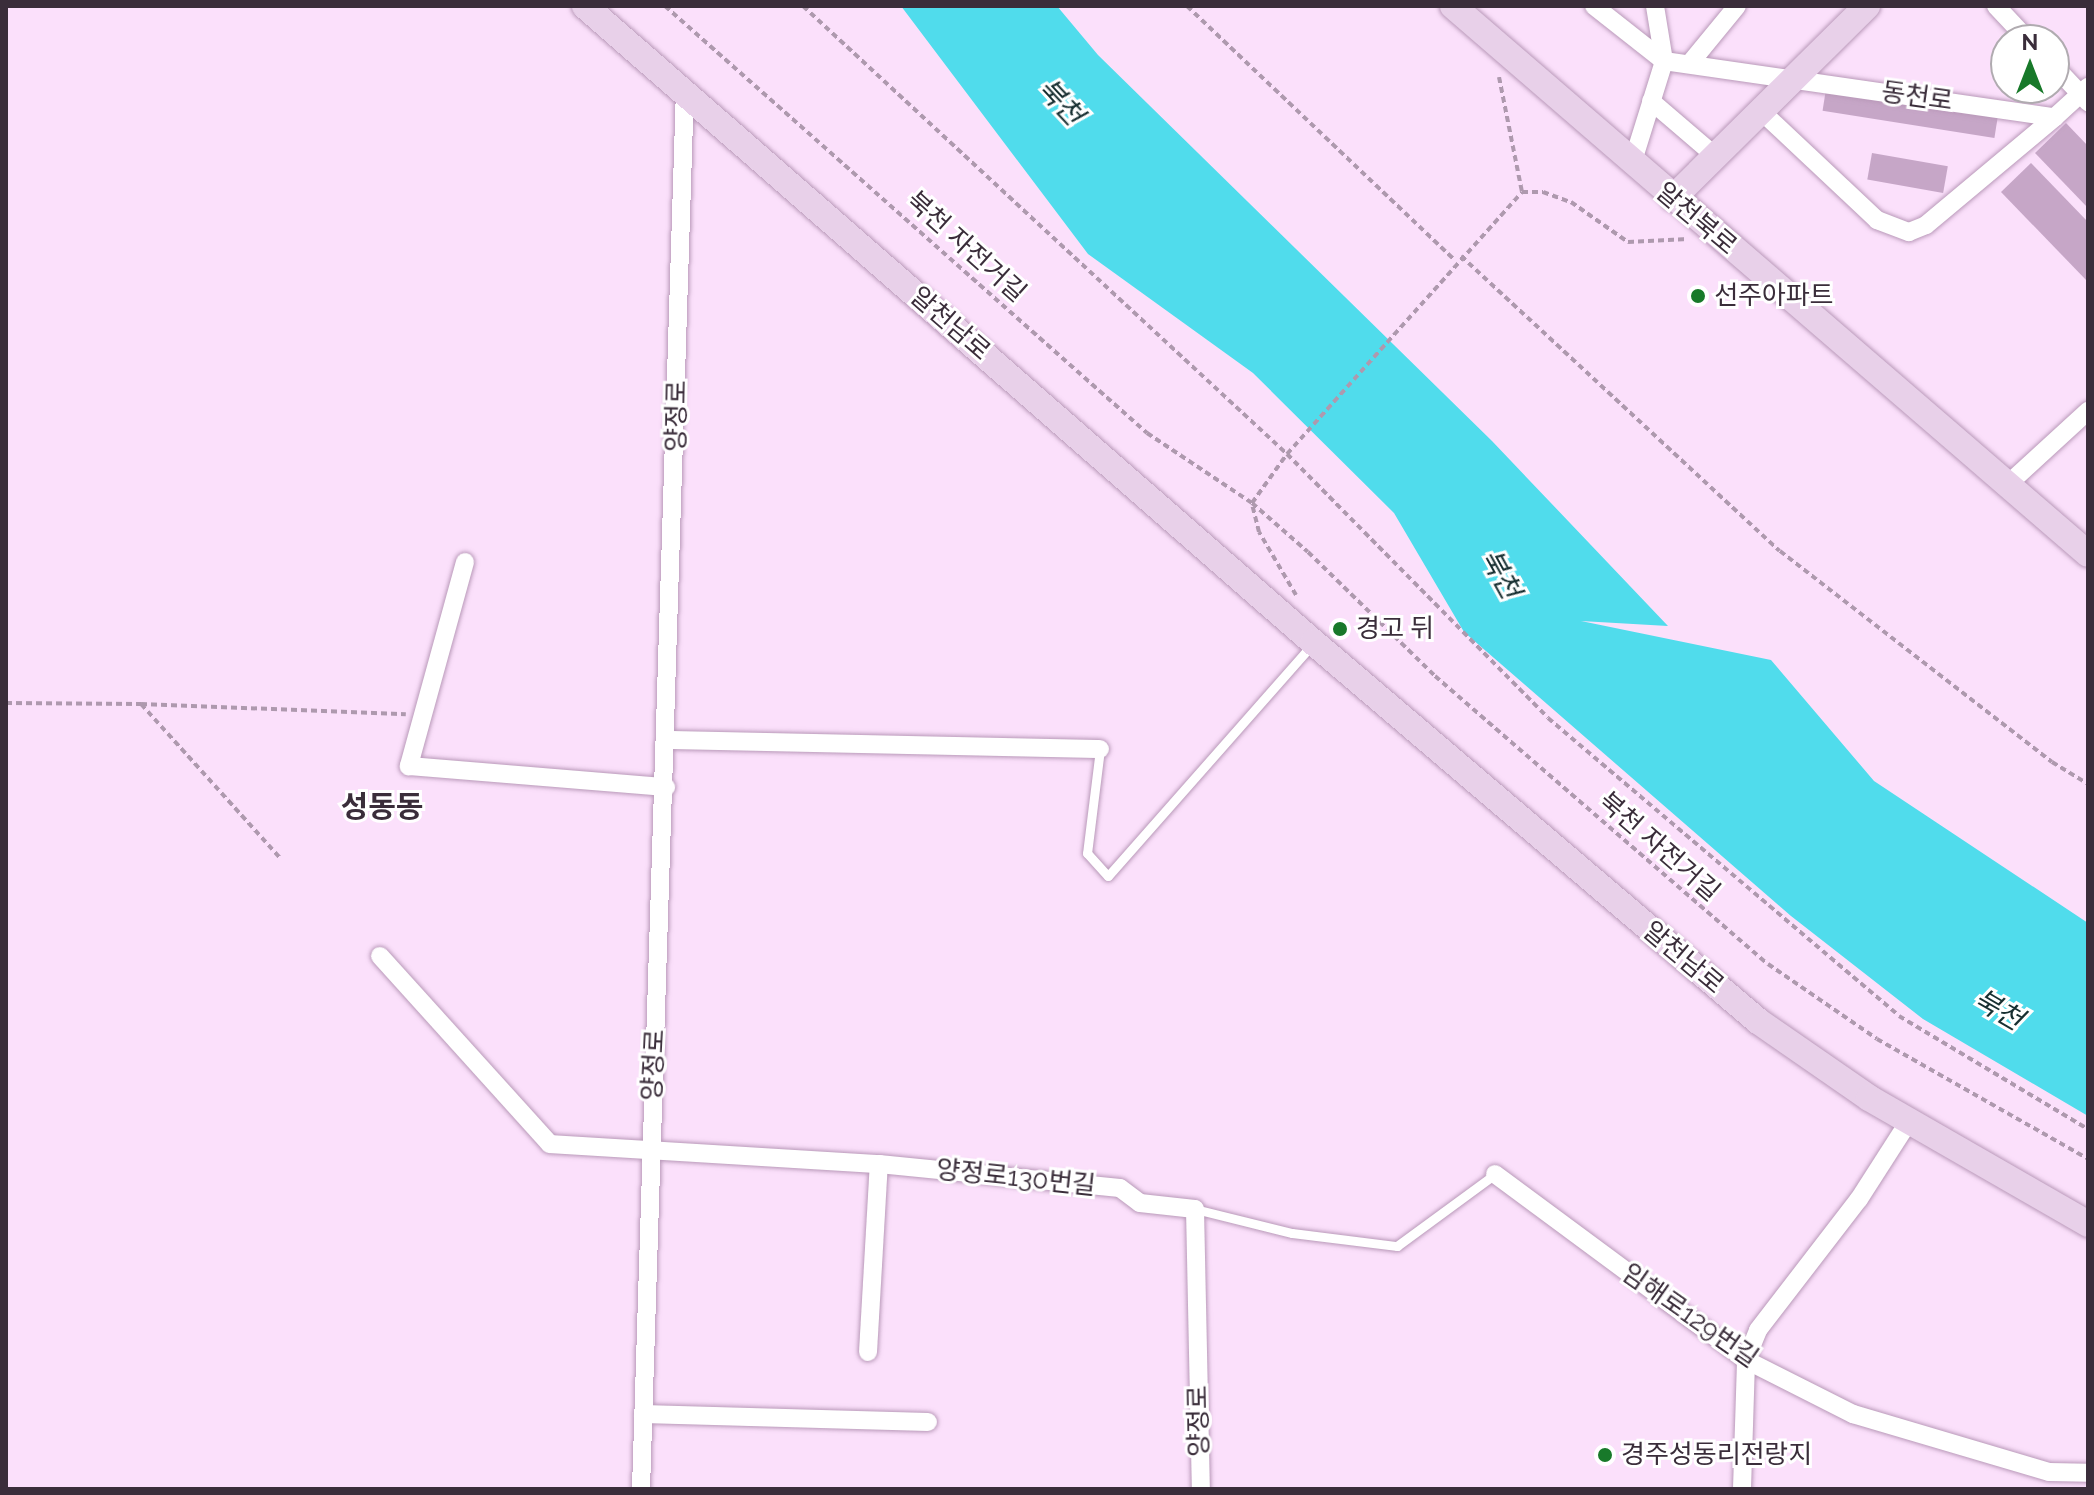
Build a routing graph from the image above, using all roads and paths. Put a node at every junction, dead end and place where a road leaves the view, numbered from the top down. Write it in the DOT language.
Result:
graph roads {
  1 [pos="585,6"];
  2 [pos="665,6"];
  3 [pos="803,6"];
  4 [pos="1187,6"];
  5 [pos="1453,6"];
  6 [pos="1594,6"];
  7 [pos="1655,6"];
  8 [pos="1737,6"];
  9 [pos="1867,6"];
  10 [pos="1996,6"];
  11 [pos="2013,24"];
  12 [pos="1494,46"];
  13 [pos="1664,61"];
  14 [pos="1691,62"];
  15 [pos="1792,79"];
  16 [pos="2070,80"];
  17 [pos="685,92"];
  18 [pos="2086,94"];
  19 [pos="1651,101"];
  20 [pos="1760,110"];
  21 [pos="2055,117"];
  22 [pos="1714,155"];
  23 [pos="1632,164"];
  24 [pos="1522,192"];
  25 [pos="1673,198"];
  26 [pos="1715,236"];
  27 [pos="1461,256"];
  28 [pos="1456,261"];
  29 [pos="2088,411"];
  30 [pos="1287,454"];
  31 [pos="2005,487"];
  32 [pos="1252,503"];
  33 [pos="2088,554"];
  34 [pos="465,562"];
  35 [pos="1299,603"];
  36 [pos="1313,642"];
  37 [pos="6,703"];
  38 [pos="141,704"];
  39 [pos="420,715"];
  40 [pos="669,740"];
  41 [pos="1100,749"];
  42 [pos="2088,784"];
  43 [pos="666,787"];
  44 [pos="280,858"];
  45 [pos="380,956"];
  46 [pos="1909,1121"];
  47 [pos="2088,1129"];
  48 [pos="649,1151"];
  49 [pos="2088,1159"];
  50 [pos="879,1164"];
  51 [pos="1495,1174"];
  52 [pos="1195,1209"];
  53 [pos="2088,1224"];
  54 [pos="868,1352"];
  55 [pos="1746,1360"];
  56 [pos="643,1414"];
  57 [pos="928,1422"];
  58 [pos="2088,1473"];
  59 [pos="641,1489"];
  60 [pos="1201,1489"];
  61 [pos="1742,1489"];
  1 -- 17 [label="street, 알천남로"];
  2 -- 32 [label="path, 북천 자전거길"];
  3 -- 30 [label="path"];
  4 -- 28 [label="path"];
  5 -- 12 [label="street, 알천북로"];
  6 -- 13 [label="street"];
  7 -- 13 [label="street"];
  8 -- 14 [label="street"];
  9 -- 15 [label="street"];
  10 -- 11 [label="street"];
  12 -- 23 [label="street, 알천북로"];
  12 -- 24 [label="path"];
  13 -- 14 [label="street, 동천로"];
  13 -- 19 [label="street"];
  14 -- 15 [label="street, 동천로"];
  15 -- 20 [label="street"];
  15 -- 21 [label="street, 동천로"];
  16 -- 18 [label="street"];
  17 -- 36 [label="street, 알천남로"];
  17 -- 40 [label="street, 양정로"];
  18 -- 21 [label="street"];
  19 -- 22 [label="street"];
  19 -- 23 [label="street"];
  20 -- 21 [label="street"];
  20 -- 22 [label="street"];
  22 -- 25 [label="street"];
  23 -- 25 [label="street, 알천북로"];
  24 -- 26 [label="path"];
  24 -- 27 [label="path"];
  25 -- 26 [label="street, 알천북로"];
  26 -- 31 [label="street, 알천북로"];
  27 -- 28 [label="path"];
  27 -- 42 [label="path"];
  28 -- 30 [label="path"];
  29 -- 31 [label="street"];
  30 -- 32 [label="path"];
  30 -- 47 [label="path"];
  31 -- 33 [label="street, 알천북로"];
  32 -- 35 [label="path"];
  32 -- 49 [label="path, 북천 자전거길"];
  34 -- 39 [label="street"];
  36 -- 41 [label="lane"];
  36 -- 46 [label="street, 알천남로"];
  37 -- 38 [label="path"];
  38 -- 39 [label="path"];
  38 -- 44 [label="path"];
  39 -- 43 [label="street"];
  40 -- 41 [label="street"];
  40 -- 43 [label="street, 양정로"];
  43 -- 48 [label="street, 양정로"];
  45 -- 48 [label="street"];
  46 -- 53 [label="street, 알천남로"];
  46 -- 55 [label="street"];
  48 -- 50 [label="street, 양정로130번길"];
  48 -- 56 [label="street, 양정로"];
  50 -- 52 [label="street, 양정로130번길"];
  50 -- 54 [label="street"];
  51 -- 52 [label="lane"];
  51 -- 55 [label="street, 임해로129번길"];
  52 -- 60 [label="street, 양정로"];
  55 -- 58 [label="street, 임해로129번길"];
  55 -- 61 [label="street"];
  56 -- 57 [label="street"];
  56 -- 59 [label="street, 양정로"];
}
